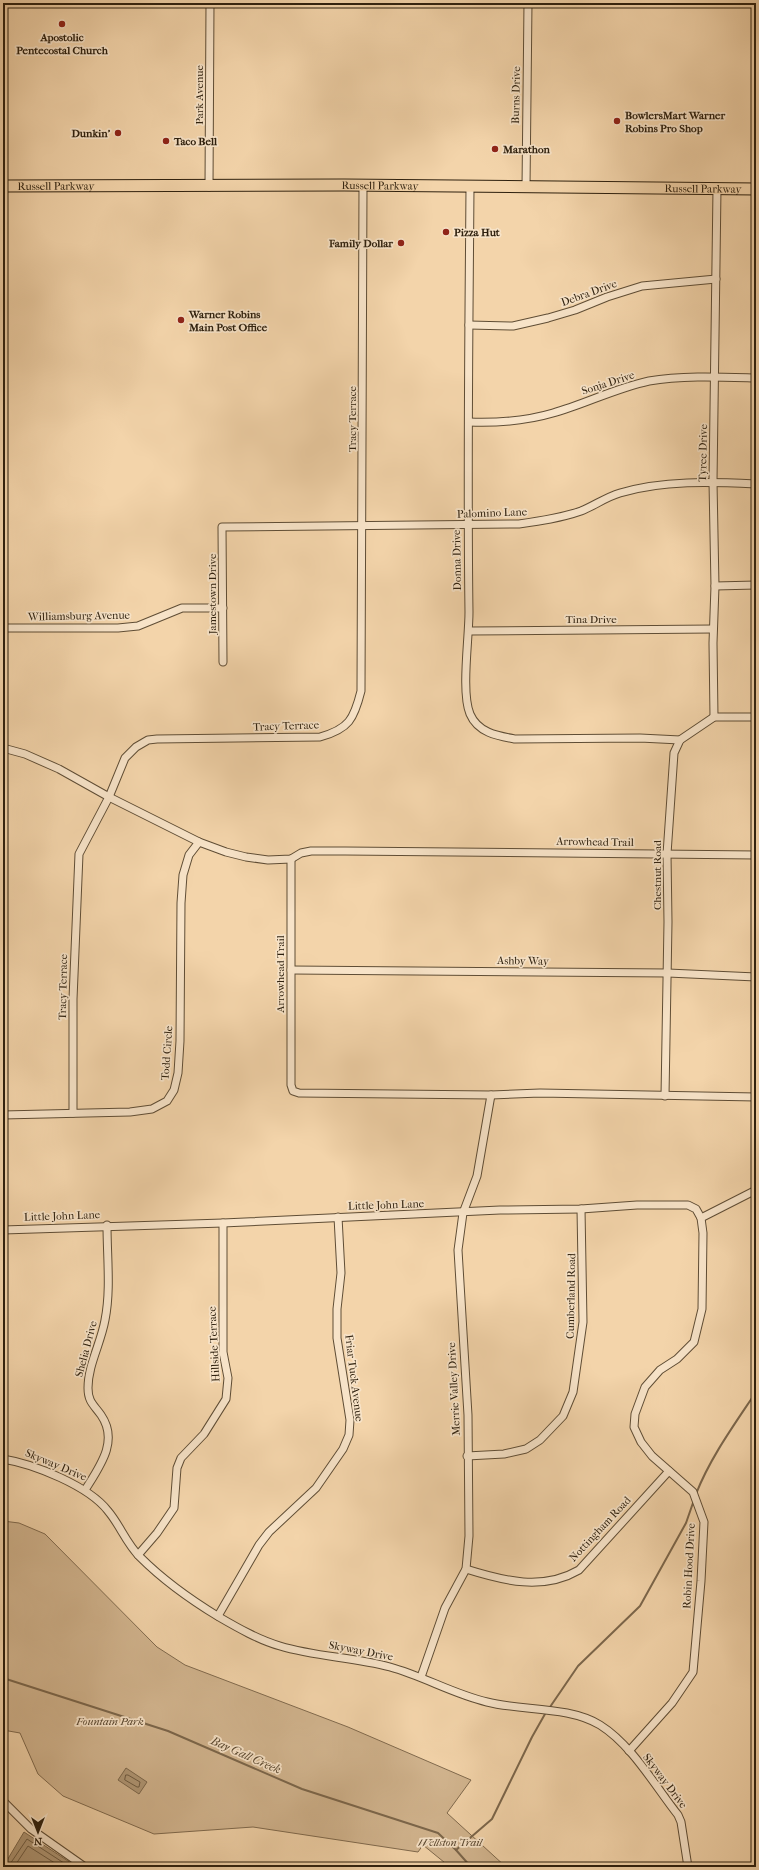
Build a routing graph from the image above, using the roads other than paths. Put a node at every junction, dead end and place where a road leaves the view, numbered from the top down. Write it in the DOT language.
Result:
graph roads {
  1 [pos="210,3"];
  2 [pos="528,3"];
  3 [pos="3,186"];
  4 [pos="363,186"];
  5 [pos="470,186"];
  6 [pos="209,187"];
  7 [pos="526,187"];
  8 [pos="717,189"];
  9 [pos="756,189"];
  10 [pos="716,280"];
  11 [pos="469,325"];
  12 [pos="715,377"];
  13 [pos="756,378"];
  14 [pos="469,422"];
  15 [pos="714,482"];
  16 [pos="756,484"];
  17 [pos="363,525"];
  18 [pos="468,526"];
  19 [pos="222,527"];
  20 [pos="756,585"];
  21 [pos="715,586"];
  22 [pos="223,608"];
  23 [pos="3,628"];
  24 [pos="713,629"];
  25 [pos="469,631"];
  26 [pos="223,662"];
  27 [pos="714,717"];
  28 [pos="756,717"];
  29 [pos="680,740"];
  30 [pos="3,748"];
  31 [pos="109,797"];
  32 [pos="199,842"];
  33 [pos="667,854"];
  34 [pos="756,855"];
  35 [pos="291,859"];
  36 [pos="291,970"];
  37 [pos="668,973"];
  38 [pos="756,977"];
  39 [pos="491,1095"];
  40 [pos="665,1096"];
  41 [pos="756,1097"];
  42 [pos="73,1113"];
  43 [pos="3,1115"];
  44 [pos="756,1190"];
  45 [pos="581,1209"];
  46 [pos="463,1213"];
  47 [pos="338,1217"];
  48 [pos="701,1218"];
  49 [pos="223,1223"];
  50 [pos="107,1226"];
  51 [pos="3,1230"];
  52 [pos="467,1456"];
  53 [pos="3,1459"];
  54 [pos="669,1471"];
  55 [pos="85,1490"];
  56 [pos="138,1555"];
  57 [pos="466,1569"];
  58 [pos="218,1616"];
  59 [pos="421,1677"];
  60 [pos="628,1751"];
  61 [pos="3,1799"];
  62 [pos="3,1802"];
  63 [pos="85,1867"];
  64 [pos="688,1867"];
  1 -- 6 [label="street, Park Avenue"];
  2 -- 7 [label="street, Burns Drive"];
  3 -- 6 [label="main road, Russell Parkway"];
  4 -- 5 [label="main road, Russell Parkway"];
  4 -- 6 [label="main road, Russell Parkway"];
  4 -- 17 [label="street, Tracy Terrace"];
  5 -- 7 [label="main road, Russell Parkway"];
  5 -- 11 [label="street, Donna Drive"];
  7 -- 8 [label="main road, Russell Parkway"];
  8 -- 9 [label="main road, Russell Parkway"];
  8 -- 10 [label="street, Tyree Drive"];
  10 -- 11 [label="street, Debra Drive"];
  10 -- 12 [label="street, Tyree Drive"];
  11 -- 14 [label="street, Donna Drive"];
  12 -- 13 [label="street, Sonja Drive"];
  12 -- 14 [label="street, Sonja Drive"];
  12 -- 15 [label="street, Tyree Drive"];
  14 -- 18 [label="street, Donna Drive"];
  15 -- 16 [label="street, Palomino Lane"];
  15 -- 18 [label="street, Palomino Lane"];
  15 -- 21 [label="street, Tyree Drive"];
  17 -- 18 [label="street, Palomino Lane"];
  17 -- 19 [label="street, Palomino Lane"];
  17 -- 31 [label="street, Tracy Terrace"];
  18 -- 25 [label="street, Donna Drive"];
  19 -- 22 [label="street, Jamestown Drive"];
  20 -- 21 [label="street"];
  21 -- 24 [label="street, Tyree Drive"];
  22 -- 23 [label="street, Williamsburg Avenue"];
  22 -- 26 [label="street, Jamestown Drive"];
  24 -- 25 [label="street, Tina Drive"];
  24 -- 27 [label="street, Tyree Drive"];
  25 -- 29 [label="street, Donna Drive"];
  27 -- 28 [label="street"];
  27 -- 29 [label="street"];
  29 -- 33 [label="street, Chestnut Road"];
  30 -- 31 [label="street"];
  31 -- 32 [label="street"];
  31 -- 42 [label="street, Tracy Terrace"];
  32 -- 35 [label="street"];
  32 -- 42 [label="street, Todd Circle"];
  33 -- 34 [label="street, Arrowhead Trail"];
  33 -- 35 [label="street, Arrowhead Trail"];
  33 -- 37 [label="street, Chestnut Road"];
  35 -- 36 [label="street, Arrowhead Trail"];
  36 -- 37 [label="street, Ashby Way"];
  36 -- 39 [label="street, Arrowhead Trail"];
  37 -- 38 [label="street, Ashby Way"];
  37 -- 40 [label="street, Chestnut Road"];
  39 -- 40 [label="street, Arrowhead Trail"];
  39 -- 46 [label="street, Merrie Valley Drive"];
  40 -- 41 [label="street, Arrowhead Trail"];
  42 -- 43 [label="street, Todd Circle"];
  44 -- 48 [label="street"];
  45 -- 46 [label="street, Little John Lane"];
  45 -- 48 [label="street, Little John Lane"];
  45 -- 52 [label="street, Cumberland Road"];
  46 -- 47 [label="street, Little John Lane"];
  46 -- 52 [label="street, Merrie Valley Drive"];
  47 -- 49 [label="street, Little John Lane"];
  47 -- 58 [label="street, Friar Tuck Avenue"];
  48 -- 54 [label="street, Robin Hood Drive"];
  49 -- 50 [label="street, Little John Lane"];
  49 -- 56 [label="street, Hillside Terrace"];
  50 -- 51 [label="street, Little John Lane"];
  50 -- 55 [label="street, Shelia Drive"];
  52 -- 57 [label="street, Merrie Valley Drive"];
  53 -- 55 [label="street, Skyway Drive"];
  54 -- 57 [label="street, Nottingham Road"];
  54 -- 60 [label="street, Robin Hood Drive"];
  55 -- 56 [label="street, Skyway Drive"];
  56 -- 58 [label="street, Skyway Drive"];
  57 -- 59 [label="street, Merrie Valley Drive"];
  58 -- 59 [label="street, Skyway Drive"];
  59 -- 60 [label="street, Skyway Drive"];
  60 -- 64 [label="street, Skyway Drive"];
  61 -- 62 [label="street"];
  62 -- 63 [label="street"];
}
